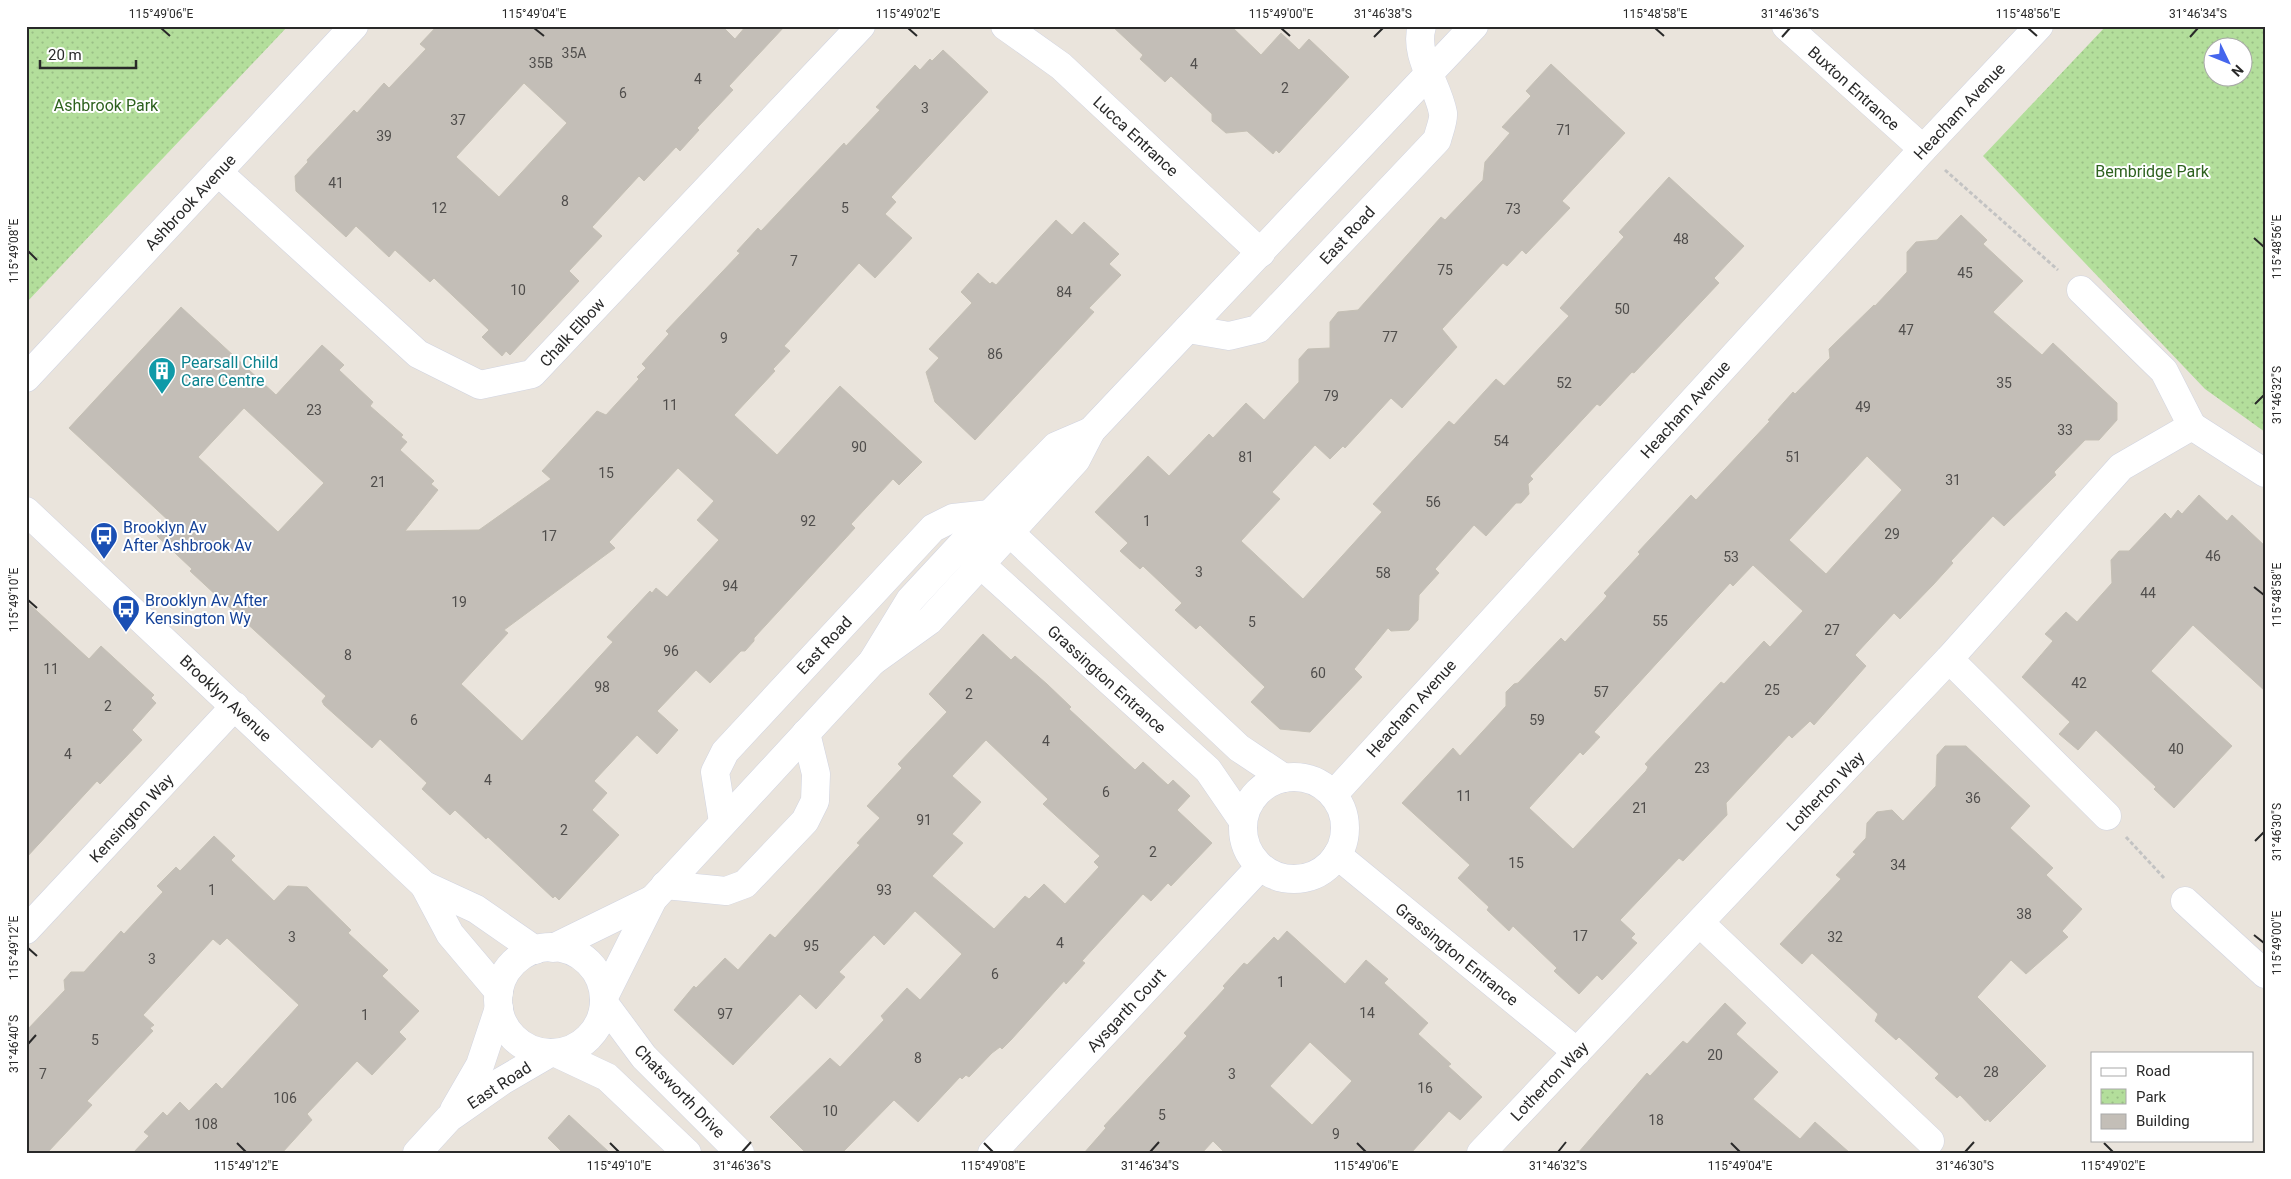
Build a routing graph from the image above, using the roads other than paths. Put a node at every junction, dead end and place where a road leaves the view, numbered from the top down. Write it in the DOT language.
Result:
graph roads {
  1 [pos="354,26"];
  2 [pos="862,26"];
  3 [pos="1005,26"];
  4 [pos="1422,26"];
  5 [pos="1474,26"];
  6 [pos="1786,26"];
  7 [pos="2038,26"];
  8 [pos="1428,75"];
  9 [pos="1922,149"];
  10 [pos="218,172"];
  11 [pos="1261,253"];
  12 [pos="2081,290"];
  13 [pos="1188,329"];
  14 [pos="26,378"];
  15 [pos="2192,426"];
  16 [pos="1092,430"];
  17 [pos="2265,473"];
  18 [pos="26,511"];
  19 [pos="990,514"];
  20 [pos="1010,532"];
  21 [pos="960,546"];
  22 [pos="980,565"];
  23 [pos="1949,660"];
  24 [pos="872,662"];
  25 [pos="235,706"];
  26 [pos="806,733"];
  27 [pos="1284,778"];
  28 [pos="1332,794"];
  29 [pos="2107,816"];
  30 [pos="1243,821"];
  31 [pos="723,822"];
  32 [pos="1337,855"];
  33 [pos="1260,867"];
  34 [pos="424,886"];
  35 [pos="659,892"];
  36 [pos="2185,901"];
  37 [pos="1700,922"];
  38 [pos="26,930"];
  39 [pos="544,949"];
  40 [pos="2265,974"];
  41 [pos="499,1000"];
  42 [pos="604,1000"];
  43 [pos="1577,1052"];
  44 [pos="554,1053"];
  45 [pos="449,1118"];
  46 [pos="1930,1141"];
  47 [pos="416,1153"];
  48 [pos="687,1153"];
  49 [pos="740,1153"];
  50 [pos="992,1153"];
  51 [pos="1481,1153"];
  1 -- 10 [label="street, Ashbrook Avenue"];
  2 -- 10 [label="street, Chalk Elbow"];
  3 -- 11 [label="street, Lucca Entrance"];
  4 -- 8 [label="street, East Road"];
  5 -- 8 [label="street"];
  6 -- 9 [label="street, Buxton Entrance"];
  7 -- 9 [label="street, Heacham Avenue"];
  8 -- 11 [label="street"];
  8 -- 13 [label="street, East Road"];
  9 -- 28 [label="street, Heacham Avenue"];
  10 -- 14 [label="street, Ashbrook Avenue"];
  11 -- 13 [label="street"];
  12 -- 15 [label="street"];
  13 -- 16 [label="street"];
  15 -- 17 [label="street"];
  15 -- 23 [label="street, Lotherton Way"];
  16 -- 19 [label="street"];
  16 -- 20 [label="street"];
  18 -- 25 [label="street, Brooklyn Avenue"];
  19 -- 20 [label="street"];
  19 -- 21 [label="street"];
  19 -- 31 [label="street, East Road"];
  20 -- 22 [label="street"];
  20 -- 27 [label="street"];
  21 -- 22 [label="street, Grassington Entrance"];
  21 -- 24 [label="street"];
  22 -- 24 [label="street"];
  22 -- 30 [label="street, Grassington Entrance"];
  23 -- 29 [label="street"];
  23 -- 37 [label="street, Lotherton Way"];
  24 -- 26 [label="street"];
  25 -- 34 [label="street, Brooklyn Avenue"];
  25 -- 38 [label="street, Kensington Way"];
  26 -- 31 [label="street"];
  26 -- 35 [label="street"];
  27 -- 28 [label="street"];
  27 -- 30 [label="street"];
  28 -- 32 [label="street"];
  30 -- 33 [label="street"];
  31 -- 35 [label="street"];
  32 -- 33 [label="street"];
  32 -- 43 [label="street, Grassington Entrance"];
  33 -- 50 [label="street, Aysgarth Court"];
  34 -- 39 [label="street, Brooklyn Avenue"];
  34 -- 41 [label="street, Brooklyn Avenue"];
  35 -- 39 [label="street"];
  35 -- 42 [label="street"];
  36 -- 40 [label="street"];
  37 -- 43 [label="street, Lotherton Way"];
  37 -- 46 [label="street"];
  39 -- 41 [label="street"];
  39 -- 42 [label="street"];
  41 -- 44 [label="street"];
  41 -- 45 [label="street, East Road"];
  42 -- 44 [label="street"];
  42 -- 49 [label="street, Chatsworth Drive"];
  43 -- 51 [label="street, Lotherton Way"];
  44 -- 45 [label="street, East Road"];
  44 -- 48 [label="street"];
  45 -- 47 [label="street, East Road"];
}
